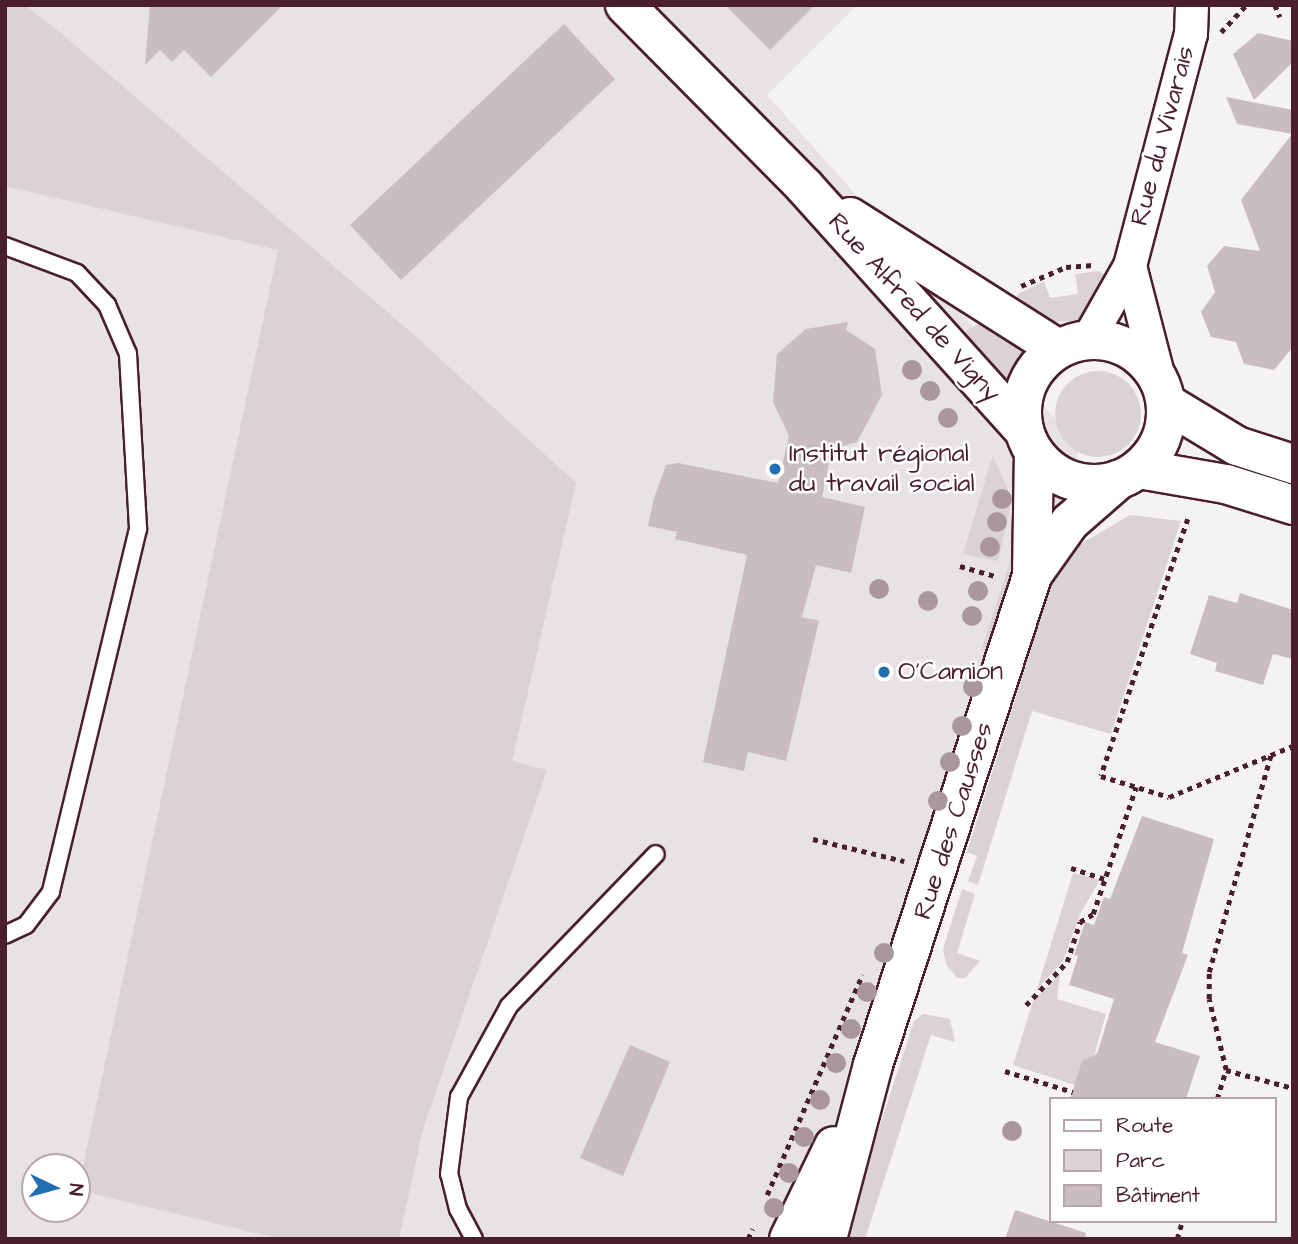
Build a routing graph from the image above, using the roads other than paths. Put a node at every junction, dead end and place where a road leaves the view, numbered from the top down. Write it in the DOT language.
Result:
graph roads {
  1 [pos="625,5"];
  2 [pos="1192,5"];
  3 [pos="804,186"];
  4 [pos="5,246"];
  5 [pos="1117,266"];
  6 [pos="1073,345"];
  7 [pos="1163,393"];
  8 [pos="1029,441"];
  9 [pos="1293,464"];
  10 [pos="1128,474"];
  11 [pos="1293,505"];
  12 [pos="1015,576"];
  13 [pos="656,854"];
  14 [pos="5,935"];
  15 [pos="873,1065"];
  16 [pos="474,1239"];
  17 [pos="789,1239"];
  18 [pos="827,1239"];
  1 -- 3 [label="street, Rue Alfred de Vigny"];
  2 -- 5 [label="street, Rue du Vivarais"];
  3 -- 6 [label="street, Rue Alfred de Vigny"];
  3 -- 8 [label="street, Rue Alfred de Vigny"];
  4 -- 14 [label="lane"];
  5 -- 6 [label="street, Rue du Vivarais"];
  5 -- 7 [label="street, Rue du Vivarais"];
  6 -- 7 [label="street"];
  6 -- 8 [label="street"];
  7 -- 9 [label="street"];
  7 -- 10 [label="street"];
  8 -- 10 [label="street"];
  8 -- 12 [label="street, Rue des Causses"];
  10 -- 11 [label="street"];
  10 -- 12 [label="street, Rue des Causses"];
  12 -- 15 [label="street, Rue des Causses"];
  13 -- 16 [label="lane"];
  15 -- 17 [label="street, Rue des Causses"];
  15 -- 18 [label="street, Rue des Causses"];
}
